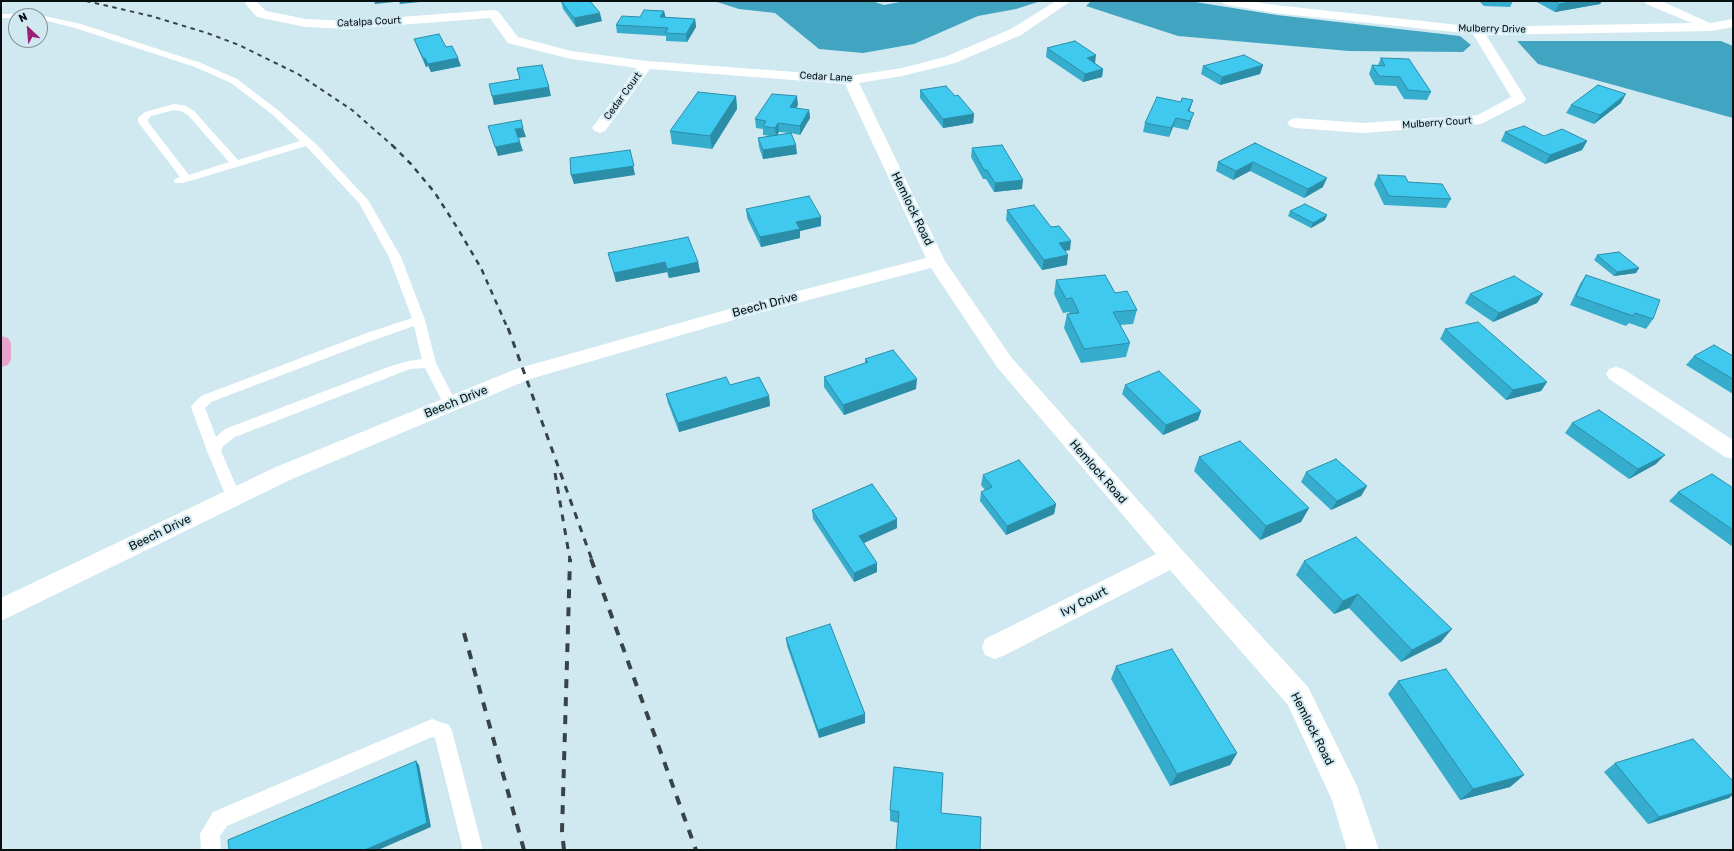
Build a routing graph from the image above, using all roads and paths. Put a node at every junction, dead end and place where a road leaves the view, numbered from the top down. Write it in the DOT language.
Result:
graph roads {
  1 [pos="1065,1"];
  2 [pos="1228,1"];
  3 [pos="1650,1"];
  4 [pos="251,3"];
  5 [pos="496,10"];
  6 [pos="48,19"];
  7 [pos="1733,23"];
  8 [pos="1710,27"];
  9 [pos="1477,31"];
  10 [pos="1733,36"];
  11 [pos="646,65"];
  12 [pos="850,80"];
  13 [pos="1295,123"];
  14 [pos="600,128"];
  15 [pos="307,142"];
  16 [pos="235,163"];
  17 [pos="936,261"];
  18 [pos="419,320"];
  19 [pos="1,343"];
  20 [pos="1,360"];
  21 [pos="429,363"];
  22 [pos="1616,374"];
  23 [pos="450,404"];
  24 [pos="214,451"];
  25 [pos="1733,451"];
  26 [pos="233,497"];
  27 [pos="1173,557"];
  28 [pos="1,610"];
  29 [pos="995,647"];
  30 [pos="211,850"];
  31 [pos="473,850"];
  32 [pos="1363,850"];
  1 -- 12 [label="street, Cedar Lane"];
  2 -- 9 [label="street, Mulberry Drive"];
  3 -- 8 [label="street"];
  4 -- 5 [label="street, Catalpa Court"];
  5 -- 11 [label="street, Cedar Lane"];
  6 -- 15 [label="lane"];
  7 -- 8 [label="street, Mulberry Drive"];
  8 -- 9 [label="street, Mulberry Drive"];
  8 -- 10 [label="street"];
  9 -- 13 [label="street, Mulberry Court"];
  11 -- 12 [label="street, Cedar Lane"];
  11 -- 14 [label="street, Cedar Court"];
  12 -- 17 [label="street, Hemlock Road"];
  15 -- 16 [label="lane"];
  15 -- 18 [label="lane"];
  16 -- 16 [label="lane"];
  17 -- 23 [label="street, Beech Drive"];
  17 -- 27 [label="street, Hemlock Road"];
  18 -- 21 [label="lane"];
  18 -- 24 [label="lane"];
  19 -- 20 [label="main road"];
  21 -- 23 [label="lane"];
  21 -- 24 [label="lane"];
  22 -- 25 [label="street"];
  23 -- 26 [label="street, Beech Drive"];
  24 -- 26 [label="lane"];
  26 -- 28 [label="street, Beech Drive"];
  27 -- 29 [label="street, Ivy Court"];
  27 -- 32 [label="street, Hemlock Road"];
  30 -- 31 [label="lane"];
}
